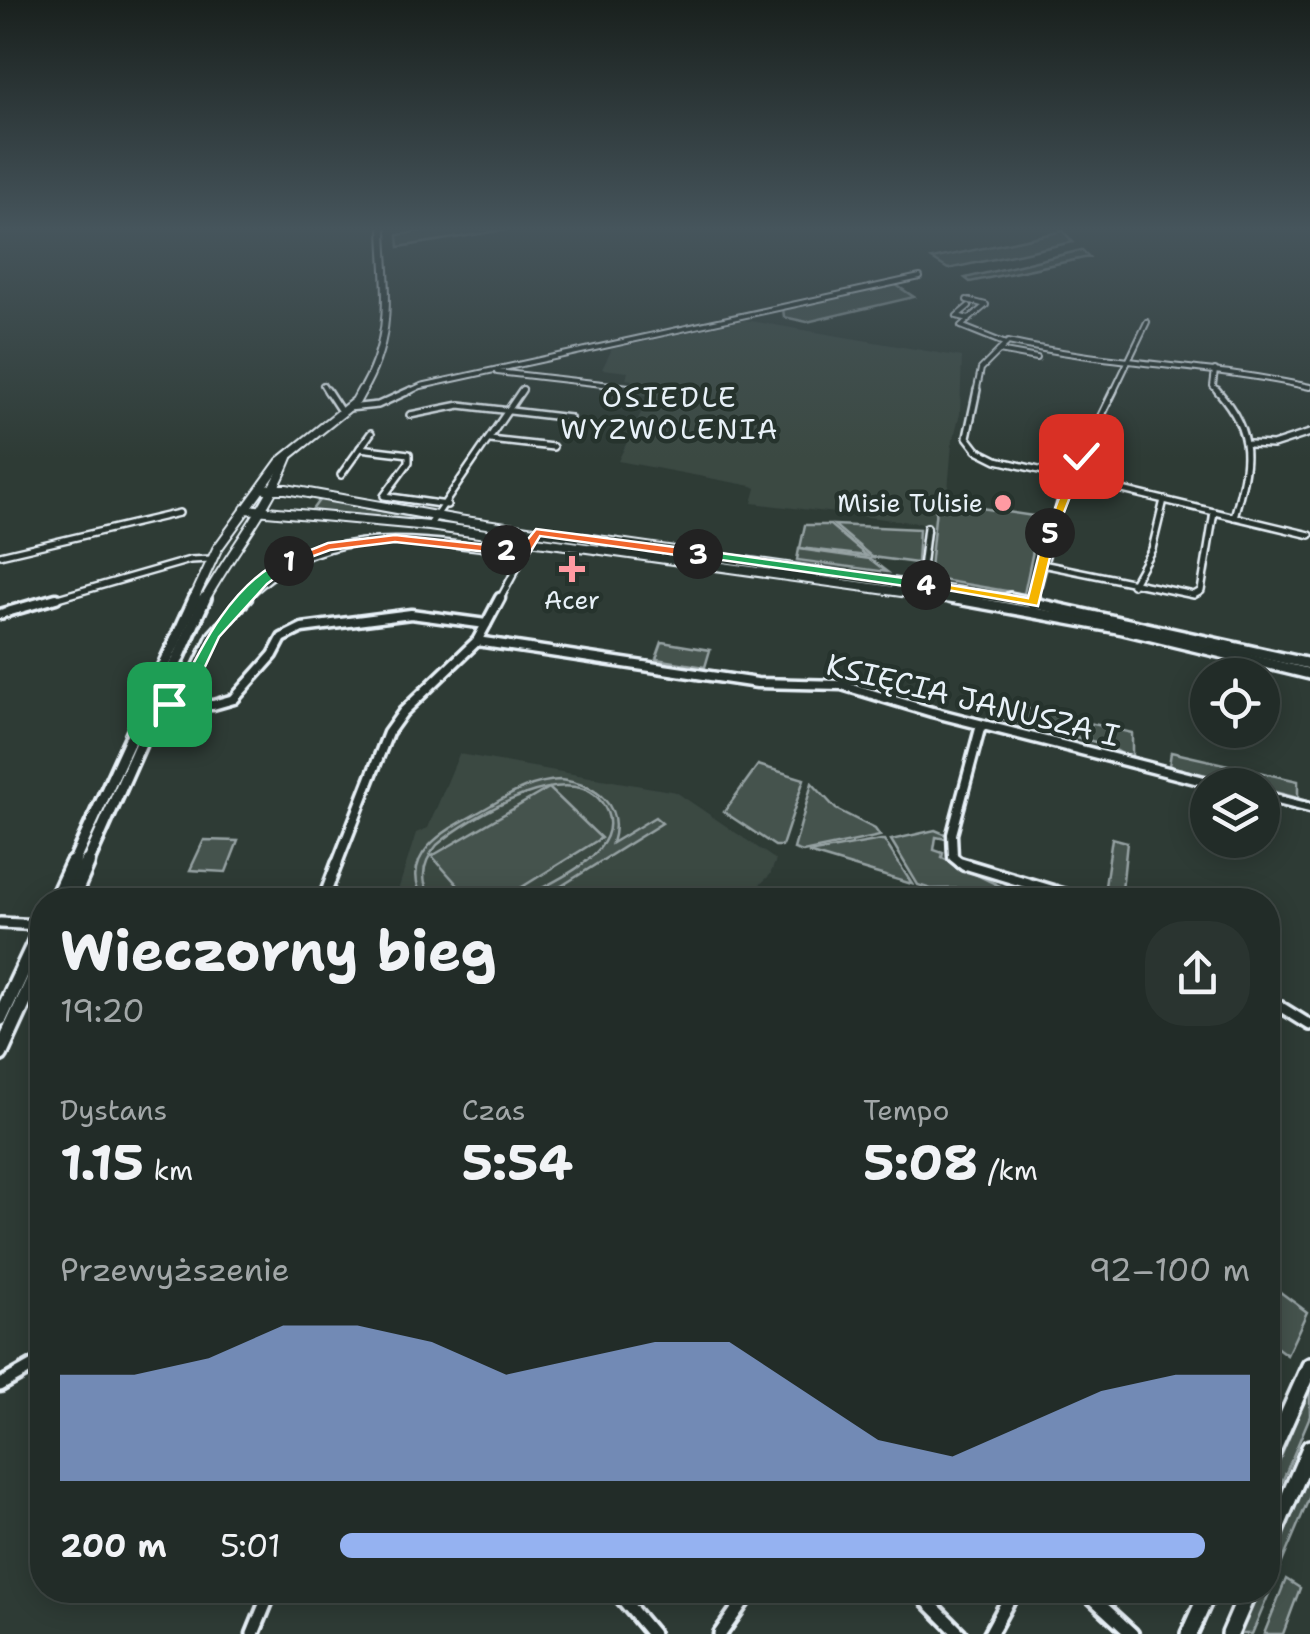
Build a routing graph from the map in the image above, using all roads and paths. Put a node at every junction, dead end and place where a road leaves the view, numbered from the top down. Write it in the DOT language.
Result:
graph roads {
  1 [pos="384,305"];
  2 [pos="790,305"];
  3 [pos="966,305"];
  4 [pos="986,305"];
  5 [pos="970,319"];
  6 [pos="1148,322"];
  7 [pos="1007,343"];
  8 [pos="999,351"];
  9 [pos="1037,358"];
  10 [pos="1132,360"];
  11 [pos="493,370"];
  12 [pos="1215,370"];
  13 [pos="323,384"];
  14 [pos="629,387"];
  15 [pos="1310,387"];
  16 [pos="522,389"];
  17 [pos="508,410"];
  18 [pos="345,411"];
  19 [pos="410,415"];
  20 [pos="570,418"];
  21 [pos="1310,432"];
  22 [pos="371,433"];
  23 [pos="490,440"];
  24 [pos="1248,442"];
  25 [pos="553,447"];
  26 [pos="360,448"];
  27 [pos="288,457"];
  28 [pos="341,476"];
  29 [pos="1070,477"];
  30 [pos="276,488"];
  31 [pos="260,489"];
  32 [pos="338,500"];
  33 [pos="1164,500"];
  34 [pos="447,505"];
  35 [pos="244,509"];
  36 [pos="179,512"];
  37 [pos="257,512"];
  38 [pos="1214,512"];
  39 [pos="1234,517"];
  40 [pos="323,518"];
  41 [pos="437,519"];
  42 [pos="429,526"];
  43 [pos="927,526"];
  44 [pos="1310,534"];
  45 [pos="534,536"];
  46 [pos="524,553"];
  47 [pos="0,555"];
  48 [pos="209,563"];
  49 [pos="1042,564"];
  50 [pos="223,567"];
  51 [pos="1132,585"];
  52 [pos="919,588"];
  53 [pos="1032,607"];
  54 [pos="0,614"];
  55 [pos="486,624"];
  56 [pos="476,642"];
  57 [pos="1310,664"];
  58 [pos="1310,674"];
  59 [pos="181,703"];
  60 [pos="156,705"];
  61 [pos="981,724"];
  62 [pos="1190,778"];
  63 [pos="1280,800"];
  64 [pos="1310,808"];
  65 [pos="61,888"];
  66 [pos="76,888"];
  67 [pos="328,888"];
  68 [pos="1042,888"];
  69 [pos="0,923"];
  70 [pos="30,925"];
  71 [pos="30,952"];
  72 [pos="30,988"];
  73 [pos="1280,1006"];
  74 [pos="0,1018"];
  75 [pos="1310,1025"];
  76 [pos="0,1054"];
  77 [pos="1310,1366"];
  78 [pos="30,1369"];
  79 [pos="0,1385"];
  80 [pos="1280,1433"];
  81 [pos="1310,1448"];
  82 [pos="1280,1519"];
  83 [pos="266,1603"];
  84 [pos="626,1603"];
  85 [pos="742,1603"];
  86 [pos="929,1603"];
  87 [pos="1007,1603"];
  88 [pos="1098,1603"];
  89 [pos="1203,1603"];
  90 [pos="1243,1603"];
  91 [pos="254,1634"];
  92 [pos="652,1634"];
  93 [pos="720,1634"];
  94 [pos="960,1634"];
  95 [pos="990,1634"];
  96 [pos="1132,1634"];
  97 [pos="1189,1634"];
  98 [pos="1230,1634"];
  1 -- 18 [label="main road"];
  2 -- 11 [label="street"];
  3 -- 5 [label="street"];
  4 -- 5 [label="street"];
  5 -- 7 [label="street"];
  6 -- 10 [label="street"];
  7 -- 8 [label="street"];
  7 -- 10 [label="street"];
  8 -- 9 [label="street"];
  8 -- 29 [label="street"];
  10 -- 12 [label="street"];
  10 -- 29 [label="street"];
  11 -- 14 [label="street"];
  11 -- 18 [label="street"];
  12 -- 15 [label="street"];
  12 -- 24 [label="street"];
  13 -- 18 [label="street"];
  16 -- 17 [label="street"];
  17 -- 19 [label="street"];
  17 -- 20 [label="street"];
  17 -- 23 [label="street"];
  18 -- 27 [label="main road"];
  21 -- 24 [label="street"];
  22 -- 26 [label="street"];
  23 -- 25 [label="street"];
  23 -- 34 [label="street"];
  24 -- 39 [label="street"];
  26 -- 28 [label="street"];
  26 -- 34 [label="street"];
  27 -- 30 [label="main road"];
  27 -- 31 [label="main road"];
  29 -- 33 [label="street"];
  29 -- 49 [label="street"];
  30 -- 31 [label="street"];
  30 -- 32 [label="street"];
  30 -- 37 [label="main road"];
  31 -- 35 [label="main road"];
  32 -- 40 [label="street"];
  32 -- 41 [label="street"];
  33 -- 38 [label="street"];
  33 -- 51 [label="street"];
  34 -- 41 [label="street"];
  35 -- 37 [label="street"];
  35 -- 48 [label="main road"];
  36 -- 47 [label="street"];
  37 -- 40 [label="street"];
  37 -- 50 [label="main road"];
  38 -- 39 [label="street"];
  38 -- 51 [label="street"];
  39 -- 44 [label="street"];
  40 -- 42 [label="street"];
  41 -- 42 [label="street"];
  41 -- 45 [label="street"];
  42 -- 45 [label="street"];
  43 -- 52 [label="street"];
  45 -- 46 [label="street"];
  45 -- 52 [label="street"];
  46 -- 55 [label="street"];
  46 -- 59 [label="street"];
  48 -- 50 [label="main road"];
  48 -- 54 [label="street"];
  48 -- 65 [label="main road"];
  49 -- 51 [label="street"];
  49 -- 53 [label="street"];
  50 -- 60 [label="main road"];
  52 -- 53 [label="street"];
  53 -- 57 [label="street"];
  53 -- 58 [label="street"];
  55 -- 56 [label="street"];
  55 -- 59 [label="street"];
  56 -- 61 [label="street, KSIĘCIA JANUSZA I"];
  56 -- 67 [label="street"];
  59 -- 60 [label="street"];
  60 -- 66 [label="main road"];
  61 -- 62 [label="street, KSIĘCIA JANUSZA I"];
  61 -- 68 [label="street"];
  63 -- 64 [label="street"];
  69 -- 70 [label="street"];
  71 -- 74 [label="main road"];
  72 -- 76 [label="main road"];
  73 -- 75 [label="street"];
  77 -- 80 [label="street"];
  78 -- 79 [label="street"];
  81 -- 82 [label="street"];
  83 -- 91 [label="street"];
  84 -- 92 [label="street"];
  85 -- 93 [label="street"];
  86 -- 94 [label="street"];
  87 -- 95 [label="street"];
  88 -- 96 [label="street"];
  89 -- 97 [label="street"];
  90 -- 98 [label="street"];
}
